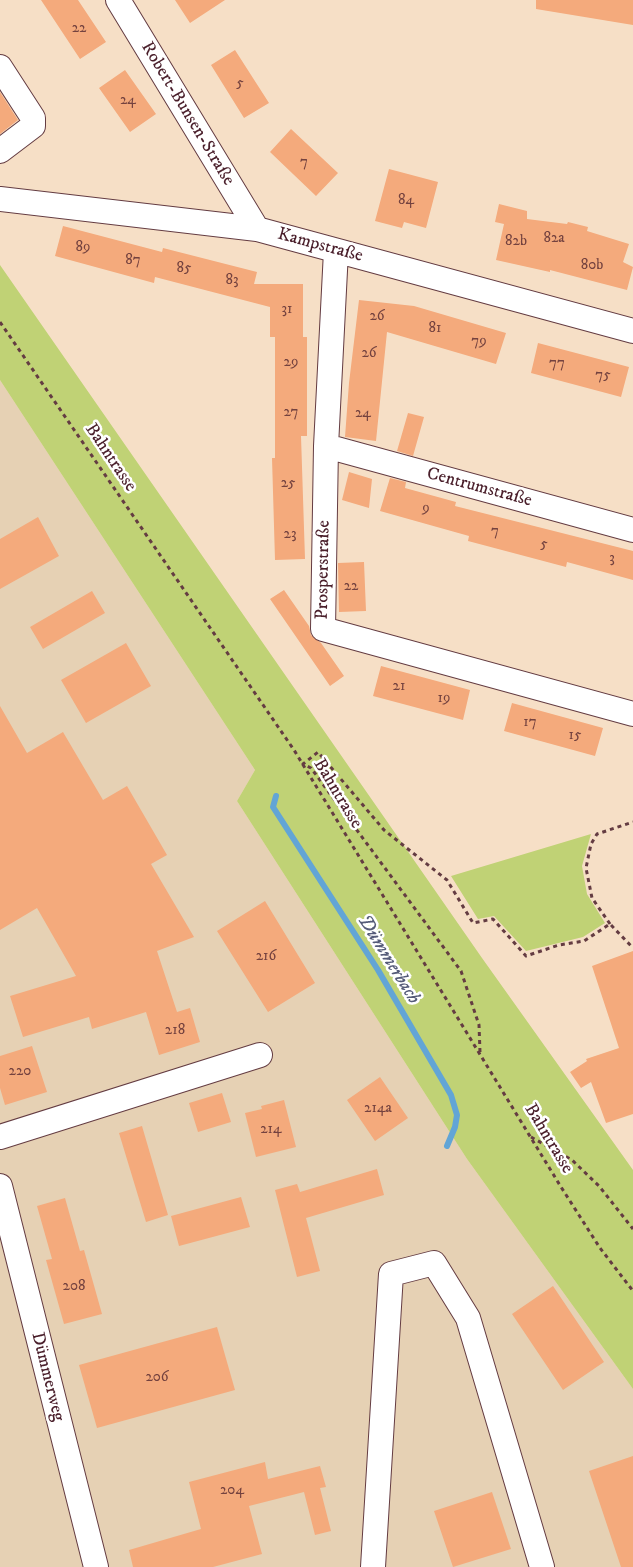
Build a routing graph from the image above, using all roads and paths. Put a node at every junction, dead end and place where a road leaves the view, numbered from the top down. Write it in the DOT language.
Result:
graph roads {
  1 [pos="118,0"];
  2 [pos="0,67"];
  3 [pos="0,150"];
  4 [pos="0,199"];
  5 [pos="257,229"];
  6 [pos="336,251"];
  7 [pos="0,322"];
  8 [pos="633,331"];
  9 [pos="326,446"];
  10 [pos="633,530"];
  11 [pos="633,714"];
  12 [pos="303,764"];
  13 [pos="633,822"];
  14 [pos="610,924"];
  15 [pos="633,948"];
  16 [pos="260,1055"];
  17 [pos="480,1055"];
  18 [pos="530,1136"];
  19 [pos="0,1137"];
  20 [pos="0,1186"];
  21 [pos="633,1230"];
  22 [pos="633,1291"];
  23 [pos="96,1567"];
  24 [pos="373,1567"];
  25 [pos="542,1567"];
  1 -- 5 [label="street, Robert-Bunsen-Straße"];
  2 -- 3 [label="street"];
  4 -- 5 [label="street, Kampstraße"];
  5 -- 6 [label="street, Kampstraße"];
  6 -- 8 [label="street, Kampstraße"];
  6 -- 9 [label="street, Prosperstraße"];
  7 -- 12 [label="path, Bahntrasse"];
  9 -- 10 [label="street, Centrumstraße"];
  9 -- 11 [label="street, Prosperstraße"];
  12 -- 14 [label="path"];
  12 -- 17 [label="path, Bahntrasse"];
  12 -- 17 [label="path"];
  13 -- 14 [label="path"];
  14 -- 15 [label="path"];
  16 -- 19 [label="street"];
  17 -- 18 [label="path, Bahntrasse"];
  18 -- 21 [label="path"];
  18 -- 22 [label="path, Bahntrasse"];
  20 -- 23 [label="street, Dümmerweg"];
  24 -- 25 [label="street"];
}
